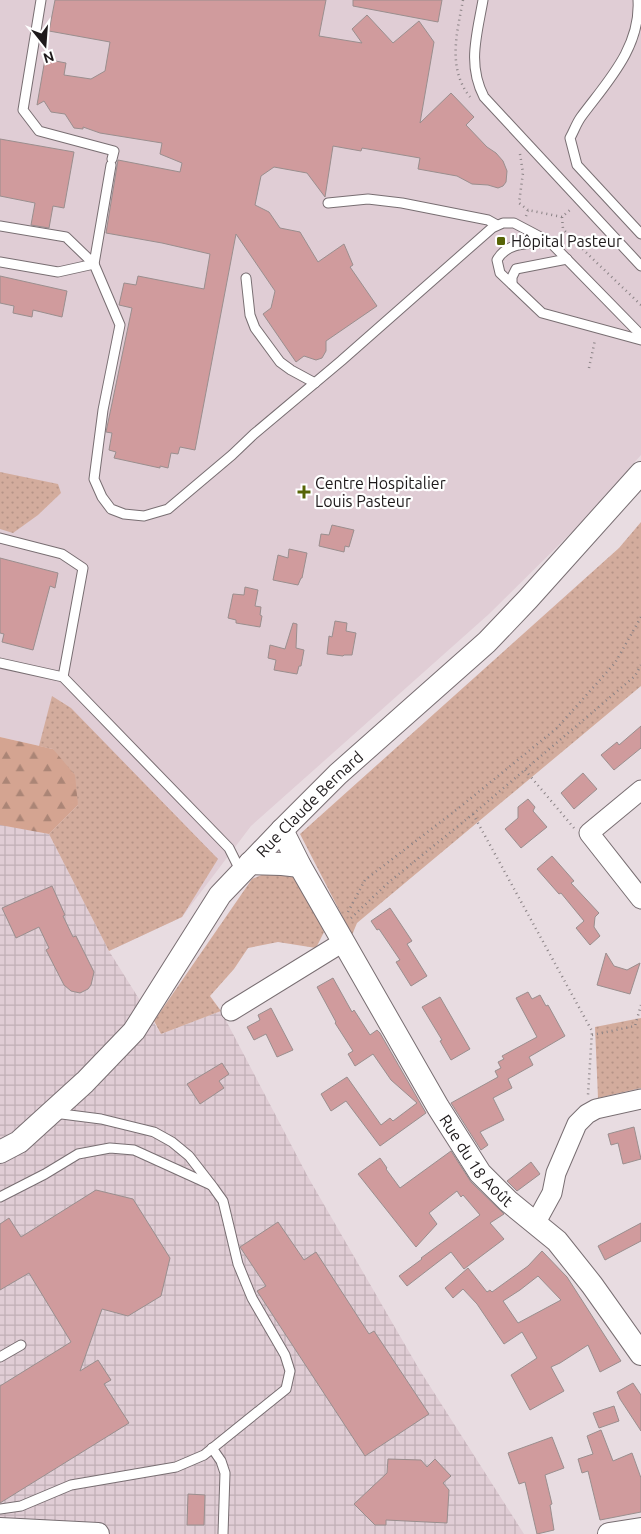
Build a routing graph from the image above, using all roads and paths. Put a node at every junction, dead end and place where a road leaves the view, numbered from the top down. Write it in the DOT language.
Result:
graph roads {
  1 [pos="41,0"];
  2 [pos="483,0"];
  3 [pos="638,0"];
  4 [pos="516,149"];
  5 [pos="582,200"];
  6 [pos="328,203"];
  7 [pos="528,210"];
  8 [pos="562,218"];
  9 [pos="497,225"];
  10 [pos="0,226"];
  11 [pos="522,227"];
  12 [pos="641,234"];
  13 [pos="550,242"];
  14 [pos="567,259"];
  15 [pos="0,262"];
  16 [pos="94,264"];
  17 [pos="641,266"];
  18 [pos="246,278"];
  19 [pos="512,284"];
  20 [pos="641,305"];
  21 [pos="641,334"];
  22 [pos="641,340"];
  23 [pos="315,383"];
  24 [pos="641,473"];
  25 [pos="0,538"];
  26 [pos="641,617"];
  27 [pos="0,663"];
  28 [pos="641,666"];
  29 [pos="63,677"];
  30 [pos="525,770"];
  31 [pos="641,790"];
  32 [pos="473,814"];
  33 [pos="282,830"];
  34 [pos="589,833"];
  35 [pos="300,866"];
  36 [pos="246,868"];
  37 [pos="641,898"];
  38 [pos="340,937"];
  39 [pos="641,1005"];
  40 [pos="231,1011"];
  41 [pos="592,1035"];
  42 [pos="641,1099"];
  43 [pos="51,1113"];
  44 [pos="587,1114"];
  45 [pos="0,1152"];
  46 [pos="213,1186"];
  47 [pos="0,1197"];
  48 [pos="535,1224"];
  49 [pos="21,1345"];
  50 [pos="641,1354"];
  51 [pos="0,1357"];
  52 [pos="212,1448"];
  53 [pos="0,1509"];
  54 [pos="0,1529"];
  55 [pos="636,1531"];
  56 [pos="98,1534"];
  57 [pos="223,1534"];
  58 [pos="609,1534"];
  1 -- 16 [label="lane"];
  2 -- 5 [label="lane"];
  3 -- 12 [label="lane"];
  4 -- 7 [label="path"];
  5 -- 8 [label="path"];
  5 -- 17 [label="lane"];
  6 -- 9 [label="lane"];
  7 -- 8 [label="path"];
  7 -- 11 [label="path"];
  8 -- 20 [label="path"];
  9 -- 11 [label="lane"];
  9 -- 23 [label="lane"];
  10 -- 16 [label="lane"];
  11 -- 13 [label="lane"];
  13 -- 14 [label="lane"];
  13 -- 19 [label="lane"];
  14 -- 19 [label="lane"];
  14 -- 21 [label="lane"];
  15 -- 16 [label="lane"];
  16 -- 23 [label="lane"];
  18 -- 23 [label="lane"];
  19 -- 22 [label="lane"];
  24 -- 33 [label="street, Rue Claude Bernard"];
  25 -- 29 [label="lane"];
  26 -- 38 [label="path"];
  27 -- 29 [label="lane"];
  28 -- 30 [label="path"];
  29 -- 36 [label="lane"];
  30 -- 32 [label="path"];
  30 -- 34 [label="path"];
  31 -- 34 [label="street"];
  32 -- 38 [label="path"];
  32 -- 41 [label="path"];
  33 -- 35 [label="street, Rue du 18 Août"];
  33 -- 36 [label="street, Rue Claude Bernard"];
  34 -- 37 [label="street"];
  35 -- 36 [label="street"];
  35 -- 38 [label="street, Rue du 18 Août"];
  36 -- 43 [label="street, Rue Claude Bernard"];
  38 -- 40 [label="street"];
  38 -- 48 [label="street, Rue du 18 Août"];
  39 -- 41 [label="path"];
  41 -- 44 [label="path"];
  42 -- 44 [label="street"];
  43 -- 45 [label="street, Rue Claude Bernard"];
  43 -- 46 [label="lane"];
  44 -- 48 [label="street"];
  46 -- 47 [label="lane"];
  46 -- 52 [label="lane"];
  48 -- 50 [label="street, Rue du 18 Août"];
  49 -- 51 [label="lane"];
  52 -- 53 [label="lane"];
  52 -- 57 [label="lane"];
  54 -- 56 [label="street"];
  55 -- 58 [label="street"];
}
